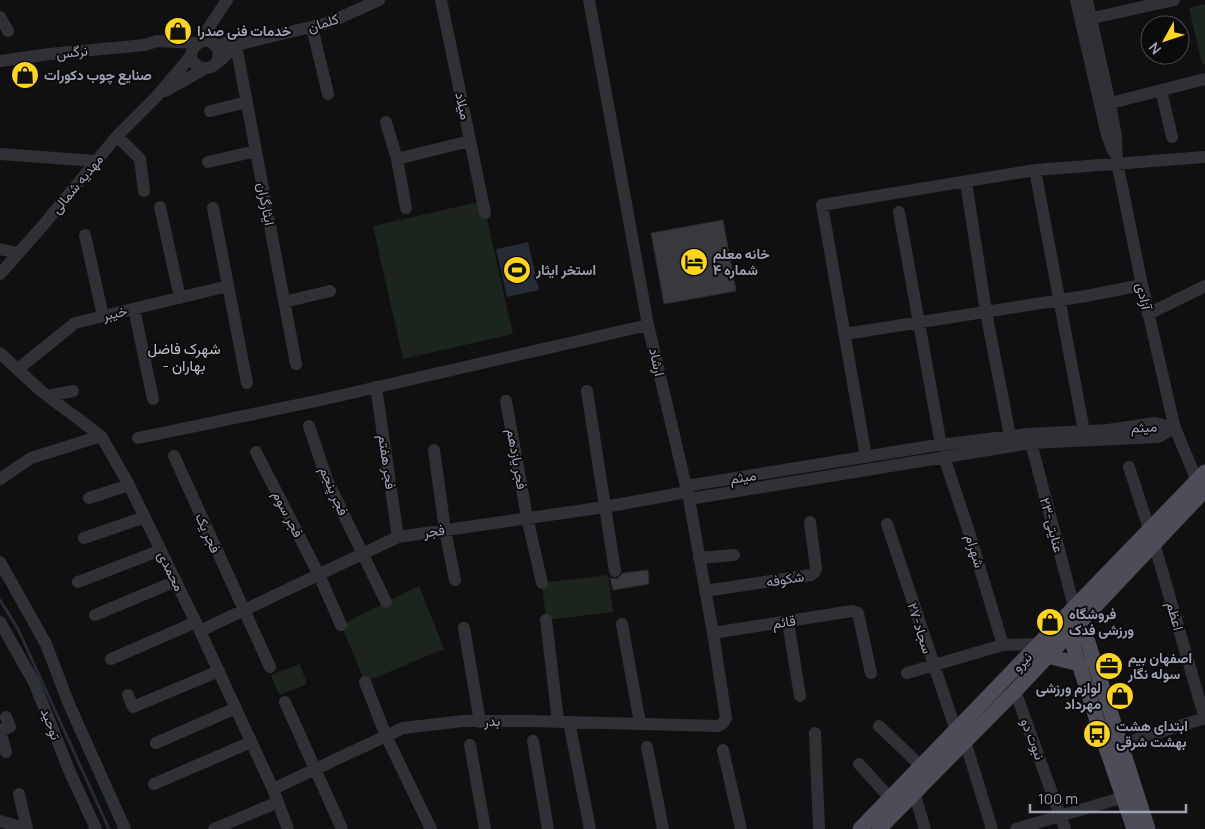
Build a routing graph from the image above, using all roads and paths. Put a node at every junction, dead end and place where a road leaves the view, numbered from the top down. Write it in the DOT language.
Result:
graph roads {
  1 [pos="228,0"];
  2 [pos="379,0"];
  3 [pos="441,0"];
  4 [pos="589,0"];
  5 [pos="1076,0"];
  6 [pos="1087,0"];
  7 [pos="1174,0"];
  8 [pos="358,4"];
  9 [pos="1137,4"];
  10 [pos="0,17"];
  11 [pos="1086,20"];
  12 [pos="312,27"];
  13 [pos="8,31"];
  14 [pos="236,45"];
  15 [pos="202,47"];
  16 [pos="0,61"];
  17 [pos="217,62"];
  18 [pos="204,69"];
  19 [pos="1205,79"];
  20 [pos="1161,90"];
  21 [pos="328,94"];
  22 [pos="157,96"];
  23 [pos="247,102"];
  24 [pos="1105,105"];
  25 [pos="210,110"];
  26 [pos="386,122"];
  27 [pos="117,136"];
  28 [pos="1172,137"];
  29 [pos="470,141"];
  30 [pos="256,151"];
  31 [pos="0,154"];
  32 [pos="1205,157"];
  33 [pos="397,159"];
  34 [pos="96,161"];
  35 [pos="208,162"];
  36 [pos="1117,162"];
  37 [pos="1035,170"];
  38 [pos="966,182"];
  39 [pos="144,191"];
  40 [pos="160,207"];
  41 [pos="213,208"];
  42 [pos="406,208"];
  43 [pos="485,212"];
  44 [pos="898,212"];
  45 [pos="85,235"];
  46 [pos="0,249"];
  47 [pos="18,254"];
  48 [pos="0,274"];
  49 [pos="1142,285"];
  50 [pos="228,286"];
  51 [pos="1205,286"];
  52 [pos="330,291"];
  53 [pos="180,298"];
  54 [pos="1059,300"];
  55 [pos="284,302"];
  56 [pos="134,308"];
  57 [pos="986,312"];
  58 [pos="1148,314"];
  59 [pos="103,316"];
  60 [pos="918,322"];
  61 [pos="648,325"];
  62 [pos="845,334"];
  63 [pos="0,353"];
  64 [pos="296,364"];
  65 [pos="18,370"];
  66 [pos="247,383"];
  67 [pos="376,387"];
  68 [pos="73,391"];
  69 [pos="587,391"];
  70 [pos="48,396"];
  71 [pos="153,399"];
  72 [pos="506,401"];
  73 [pos="309,426"];
  74 [pos="1174,428"];
  75 [pos="1084,431"];
  76 [pos="101,436"];
  77 [pos="1010,436"];
  78 [pos="138,438"];
  79 [pos="1031,443"];
  80 [pos="434,450"];
  81 [pos="943,451"];
  82 [pos="256,452"];
  83 [pos="174,456"];
  84 [pos="866,457"];
  85 [pos="1129,467"];
  86 [pos="0,479"];
  87 [pos="1202,484"];
  88 [pos="129,486"];
  89 [pos="702,490"];
  90 [pos="687,492"];
  91 [pos="89,498"];
  92 [pos="605,507"];
  93 [pos="145,517"];
  94 [pos="527,517"];
  95 [pos="810,522"];
  96 [pos="887,524"];
  97 [pos="445,530"];
  98 [pos="1152,536"];
  99 [pos="398,537"];
  100 [pos="84,538"];
  101 [pos="161,550"];
  102 [pos="363,554"];
  103 [pos="734,554"];
  104 [pos="699,558"];
  105 [pos="0,562"];
  106 [pos="615,571"];
  107 [pos="319,575"];
  108 [pos="455,580"];
  109 [pos="176,581"];
  110 [pos="78,582"];
  111 [pos="542,583"];
  112 [pos="705,591"];
  113 [pos="386,602"];
  114 [pos="1074,607"];
  115 [pos="243,610"];
  116 [pos="94,615"];
  117 [pos="546,620"];
  118 [pos="788,622"];
  119 [pos="0,623"];
  120 [pos="622,624"];
  121 [pos="1077,624"];
  122 [pos="341,625"];
  123 [pos="198,626"];
  124 [pos="464,628"];
  125 [pos="713,633"];
  126 [pos="1088,642"];
  127 [pos="1003,645"];
  128 [pos="1073,645"];
  129 [pos="1043,650"];
  130 [pos="112,659"];
  131 [pos="1080,664"];
  132 [pos="270,667"];
  133 [pos="933,667"];
  134 [pos="219,671"];
  135 [pos="871,673"];
  136 [pos="906,674"];
  137 [pos="365,682"];
  138 [pos="1014,691"];
  139 [pos="128,695"];
  140 [pos="800,696"];
  141 [pos="285,702"];
  142 [pos="236,708"];
  143 [pos="6,717"];
  144 [pos="1205,718"];
  145 [pos="480,722"];
  146 [pos="564,722"];
  147 [pos="640,723"];
  148 [pos="724,723"];
  149 [pos="879,726"];
  150 [pos="0,730"];
  151 [pos="815,733"];
  152 [pos="386,736"];
  153 [pos="960,736"];
  154 [pos="533,741"];
  155 [pos="251,742"];
  156 [pos="156,743"];
  157 [pos="1122,744"];
  158 [pos="470,745"];
  159 [pos="647,747"];
  160 [pos="723,750"];
  161 [pos="6,752"];
  162 [pos="860,764"];
  163 [pos="921,766"];
  164 [pos="315,769"];
  165 [pos="154,784"];
  166 [pos="273,789"];
  167 [pos="914,792"];
  168 [pos="19,794"];
  169 [pos="1124,797"];
  170 [pos="890,798"];
  171 [pos="278,802"];
  172 [pos="1062,815"];
  173 [pos="0,821"];
  174 [pos="27,829"];
  175 [pos="96,829"];
  176 [pos="125,829"];
  177 [pos="214,829"];
  178 [pos="288,829"];
  179 [pos="342,829"];
  180 [pos="430,829"];
  181 [pos="485,829"];
  182 [pos="548,829"];
  183 [pos="590,829"];
  184 [pos="663,829"];
  185 [pos="741,829"];
  186 [pos="819,829"];
  187 [pos="860,829"];
  188 [pos="879,829"];
  189 [pos="925,829"];
  190 [pos="992,829"];
  191 [pos="1016,829"];
  192 [pos="1065,829"];
  193 [pos="1134,829"];
  194 [pos="1148,829"];
  1 -- 15 [label="street"];
  2 -- 8 [label="street, کلمان"];
  3 -- 29 [label="street, میلاد"];
  4 -- 61 [label="street, ارشاد"];
  5 -- 11 [label="street, آزادی"];
  6 -- 11 [label="street, آزادی"];
  7 -- 9 [label="street"];
  8 -- 12 [label="street, کلمان"];
  9 -- 11 [label="street"];
  10 -- 13 [label="street"];
  11 -- 24 [label="street, آزادی"];
  12 -- 14 [label="street, کلمان"];
  12 -- 21 [label="street"];
  14 -- 15 [label="street, کلمان"];
  14 -- 17 [label="street, کلمان"];
  14 -- 23 [label="street, ایثارگران"];
  15 -- 16 [label="street, نرگس"];
  15 -- 17 [label="street"];
  15 -- 18 [label="street"];
  15 -- 22 [label="street, مهدیه شمالی"];
  17 -- 18 [label="street, کلمان"];
  18 -- 22 [label="street, مهدیه شمالی"];
  19 -- 20 [label="street"];
  20 -- 24 [label="street"];
  20 -- 28 [label="street"];
  22 -- 27 [label="street, مهدیه شمالی"];
  23 -- 25 [label="street"];
  23 -- 30 [label="street, ایثارگران"];
  24 -- 36 [label="street, آزادی"];
  26 -- 33 [label="street"];
  27 -- 34 [label="street, مهدیه شمالی"];
  27 -- 39 [label="street"];
  29 -- 33 [label="street"];
  29 -- 43 [label="street, میلاد"];
  30 -- 35 [label="street"];
  30 -- 55 [label="street, ایثارگران"];
  31 -- 34 [label="street"];
  32 -- 36 [label="street"];
  33 -- 42 [label="street"];
  34 -- 47 [label="street, مهدیه شمالی"];
  36 -- 37 [label="street"];
  36 -- 49 [label="street, آزادی"];
  37 -- 38 [label="street"];
  37 -- 54 [label="street"];
  38 -- 57 [label="street"];
  38 -- 62 [label="street"];
  40 -- 53 [label="street"];
  41 -- 50 [label="street"];
  44 -- 60 [label="street, شهرام"];
  45 -- 59 [label="street"];
  46 -- 47 [label="street"];
  47 -- 48 [label="street, مهدیه شمالی"];
  49 -- 54 [label="street"];
  49 -- 58 [label="street, آزادی"];
  50 -- 53 [label="street, خیبر"];
  50 -- 66 [label="street"];
  51 -- 58 [label="street"];
  52 -- 55 [label="street"];
  53 -- 56 [label="street, خیبر"];
  54 -- 57 [label="street"];
  54 -- 75 [label="street"];
  55 -- 64 [label="street, ایثارگران"];
  56 -- 59 [label="street, خیبر"];
  56 -- 71 [label="street"];
  57 -- 60 [label="street"];
  57 -- 77 [label="street"];
  58 -- 74 [label="street, آزادی"];
  59 -- 65 [label="street, خیبر"];
  60 -- 62 [label="street"];
  60 -- 81 [label="street, شهرام"];
  61 -- 67 [label="street"];
  61 -- 90 [label="street, ارشاد"];
  62 -- 84 [label="street"];
  63 -- 65 [label="street, محمدی"];
  65 -- 70 [label="street, محمدی"];
  67 -- 78 [label="street"];
  67 -- 99 [label="street, فجر هفتم"];
  68 -- 70 [label="street"];
  69 -- 92 [label="street"];
  70 -- 76 [label="street, محمدی"];
  72 -- 94 [label="street, فجر یازدهم"];
  73 -- 102 [label="street, فجر پنجم"];
  74 -- 75 [label="street, میثم"];
  74 -- 79 [label="street, میثم"];
  74 -- 87 [label="street, آزادی"];
  75 -- 77 [label="street, میثم"];
  76 -- 86 [label="street"];
  76 -- 88 [label="street, محمدی"];
  77 -- 81 [label="street, میثم"];
  79 -- 81 [label="street, میثم"];
  79 -- 114 [label="street, ۲۳-عنایتی"];
  80 -- 97 [label="street"];
  81 -- 84 [label="street, میثم"];
  81 -- 89 [label="street, میثم"];
  81 -- 127 [label="street, شهرام"];
  82 -- 107 [label="street, فجر سوم"];
  83 -- 115 [label="street, فجر یک"];
  84 -- 89 [label="street, میثم"];
  85 -- 98 [label="street, اعظم"];
  87 -- 98 [label="main road, نیرو"];
  88 -- 91 [label="street"];
  88 -- 93 [label="street, محمدی"];
  89 -- 90 [label="street, میثم"];
  90 -- 92 [label="street, فجر"];
  90 -- 104 [label="street, ارشاد"];
  92 -- 94 [label="street, فجر"];
  92 -- 106 [label="street"];
  93 -- 100 [label="street"];
  93 -- 101 [label="street, محمدی"];
  94 -- 97 [label="street, فجر"];
  94 -- 111 [label="street, فجر یازدهم"];
  95 -- 112 [label="street, شکوفه"];
  96 -- 133 [label="street, ۲۷-سجاد"];
  97 -- 99 [label="street, فجر"];
  97 -- 108 [label="street"];
  98 -- 114 [label="main road, نیرو"];
  98 -- 121 [label="main road, نیرو"];
  98 -- 144 [label="street, اعظم"];
  99 -- 102 [label="street, فجر"];
  101 -- 109 [label="street, محمدی"];
  101 -- 110 [label="street"];
  102 -- 107 [label="street, فجر"];
  102 -- 113 [label="street, فجر پنجم"];
  103 -- 104 [label="street"];
  104 -- 112 [label="street, ارشاد"];
  105 -- 176 [label="street"];
  107 -- 115 [label="street, فجر"];
  107 -- 122 [label="street, فجر سوم"];
  109 -- 116 [label="street"];
  109 -- 123 [label="street, محمدی"];
  112 -- 125 [label="street, ارشاد"];
  114 -- 121 [label="main road"];
  114 -- 129 [label="main road, نیرو"];
  115 -- 123 [label="street, فجر"];
  115 -- 132 [label="street, فجر یک"];
  117 -- 146 [label="street"];
  118 -- 125 [label="street, قائم"];
  118 -- 135 [label="street, قائم"];
  118 -- 140 [label="street"];
  119 -- 175 [label="street, توحید"];
  120 -- 147 [label="street"];
  121 -- 126 [label="main road"];
  121 -- 128 [label="main road"];
  121 -- 129 [label="main road, نیرو"];
  123 -- 130 [label="street, فجر"];
  123 -- 134 [label="street, محمدی"];
  124 -- 145 [label="street"];
  125 -- 148 [label="street, ارشاد"];
  126 -- 128 [label="main road"];
  126 -- 157 [label="main road"];
  127 -- 129 [label="street"];
  127 -- 133 [label="street"];
  128 -- 131 [label="main road"];
  129 -- 131 [label="main road"];
  129 -- 138 [label="main road, نیرو"];
  129 -- 153 [label="main road, نیرو"];
  131 -- 169 [label="main road"];
  133 -- 136 [label="street"];
  133 -- 153 [label="street, ۲۷-سجاد"];
  134 -- 139 [label="street"];
  134 -- 142 [label="street, محمدی"];
  137 -- 152 [label="street"];
  138 -- 153 [label="main road, نیرو"];
  138 -- 172 [label="street, نبوت دو"];
  141 -- 164 [label="street"];
  142 -- 155 [label="street, محمدی"];
  142 -- 156 [label="street"];
  143 -- 150 [label="street"];
  144 -- 157 [label="street"];
  145 -- 146 [label="street, بدر"];
  145 -- 152 [label="street, بدر"];
  146 -- 147 [label="street, بدر"];
  146 -- 183 [label="street"];
  147 -- 148 [label="street, بدر"];
  149 -- 163 [label="street"];
  150 -- 161 [label="street"];
  151 -- 186 [label="street"];
  152 -- 164 [label="street, بدر"];
  152 -- 180 [label="street"];
  153 -- 163 [label="main road, نیرو"];
  153 -- 167 [label="main road, نیرو"];
  153 -- 190 [label="street, ۲۷-سجاد"];
  154 -- 182 [label="street"];
  155 -- 165 [label="street"];
  155 -- 166 [label="street, محمدی"];
  157 -- 194 [label="main road"];
  158 -- 181 [label="street"];
  159 -- 184 [label="street"];
  160 -- 185 [label="street"];
  162 -- 170 [label="street"];
  163 -- 170 [label="main road, نیرو"];
  164 -- 166 [label="street, بدر"];
  164 -- 179 [label="street"];
  166 -- 171 [label="street, محمدی"];
  167 -- 188 [label="main road, نیرو"];
  167 -- 189 [label="street"];
  168 -- 174 [label="street"];
  169 -- 172 [label="street"];
  169 -- 193 [label="main road"];
  170 -- 187 [label="main road, نیرو"];
  171 -- 177 [label="street"];
  171 -- 178 [label="street, محمدی"];
  172 -- 191 [label="street"];
  172 -- 192 [label="street, نبوت دو"];
  173 -- 174 [label="street"];
}
